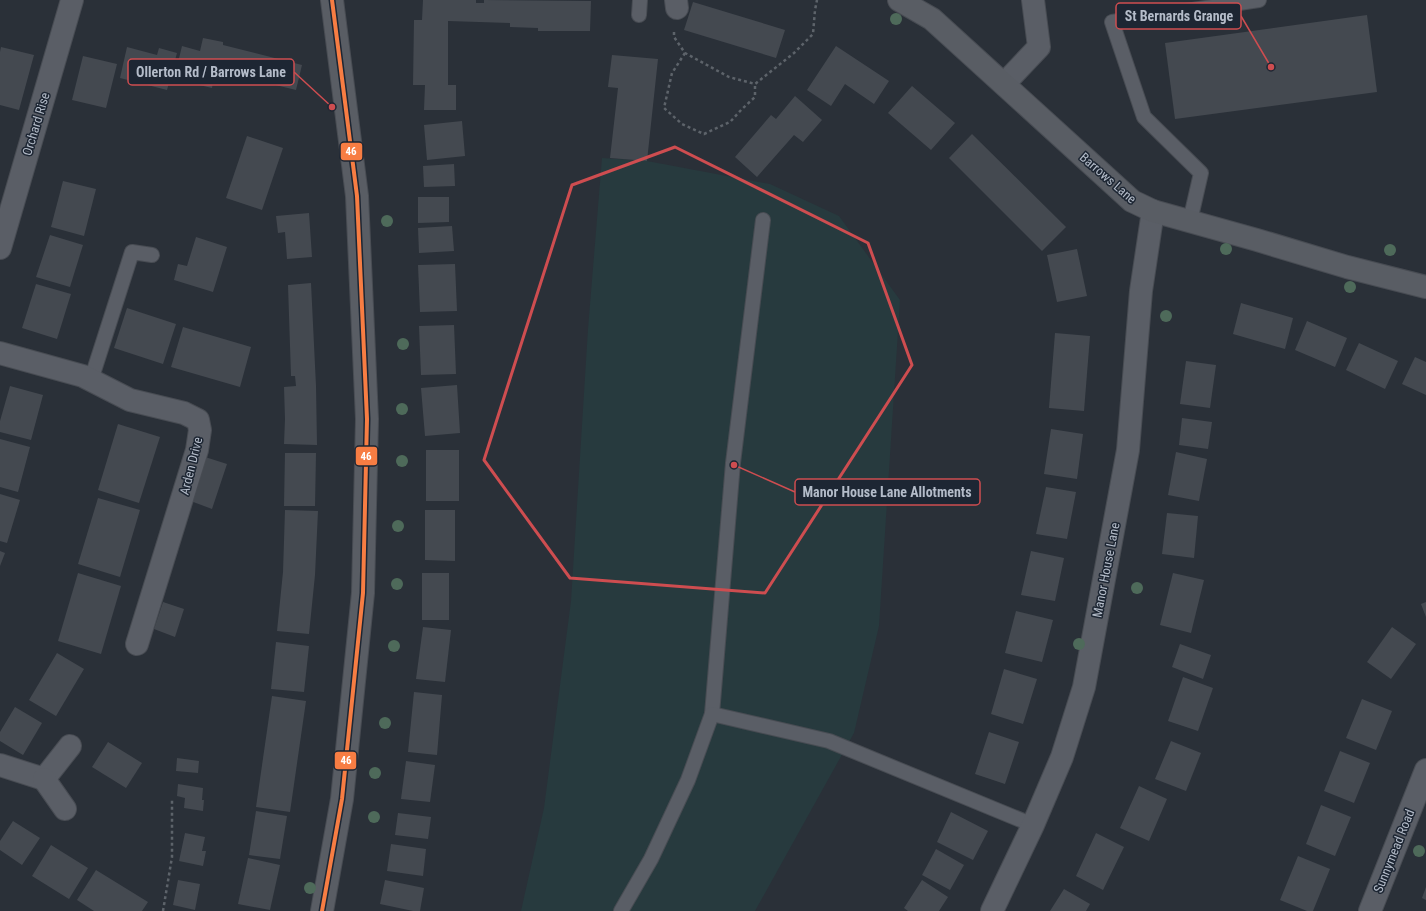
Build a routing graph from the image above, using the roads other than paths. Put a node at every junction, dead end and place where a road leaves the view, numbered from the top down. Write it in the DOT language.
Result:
graph roads {
  1 [pos="72,0"];
  2 [pos="332,0"];
  3 [pos="640,0"];
  4 [pos="899,0"];
  5 [pos="1034,0"];
  6 [pos="1259,0"];
  7 [pos="639,15"];
  8 [pos="1004,84"];
  9 [pos="1154,212"];
  10 [pos="763,220"];
  11 [pos="1190,221"];
  12 [pos="0,248"];
  13 [pos="152,255"];
  14 [pos="1421,287"];
  15 [pos="0,353"];
  16 [pos="91,380"];
  17 [pos="137,644"];
  18 [pos="712,714"];
  19 [pos="70,746"];
  20 [pos="0,765"];
  21 [pos="1426,770"];
  22 [pos="44,779"];
  23 [pos="65,809"];
  24 [pos="1033,825"];
  25 [pos="322,911"];
  26 [pos="621,911"];
  27 [pos="992,911"];
  28 [pos="1370,911"];
  1 -- 12 [label="street, Orchard Rise"];
  2 -- 25 [label="street"];
  3 -- 7 [label="lane"];
  4 -- 8 [label="street, Barrows Lane"];
  5 -- 8 [label="street"];
  6 -- 11 [label="lane"];
  8 -- 9 [label="street, Barrows Lane"];
  9 -- 11 [label="street, Barrows Lane"];
  9 -- 24 [label="street, Manor House Lane"];
  10 -- 18 [label="lane"];
  11 -- 14 [label="street, Barrows Lane"];
  13 -- 16 [label="lane"];
  15 -- 16 [label="street, Arden Drive"];
  16 -- 17 [label="street, Arden Drive"];
  18 -- 24 [label="lane"];
  18 -- 26 [label="lane"];
  19 -- 22 [label="street"];
  20 -- 22 [label="street"];
  21 -- 28 [label="street, Sunnymead Road"];
  22 -- 23 [label="street"];
  24 -- 27 [label="street, Manor House Lane"];
}
